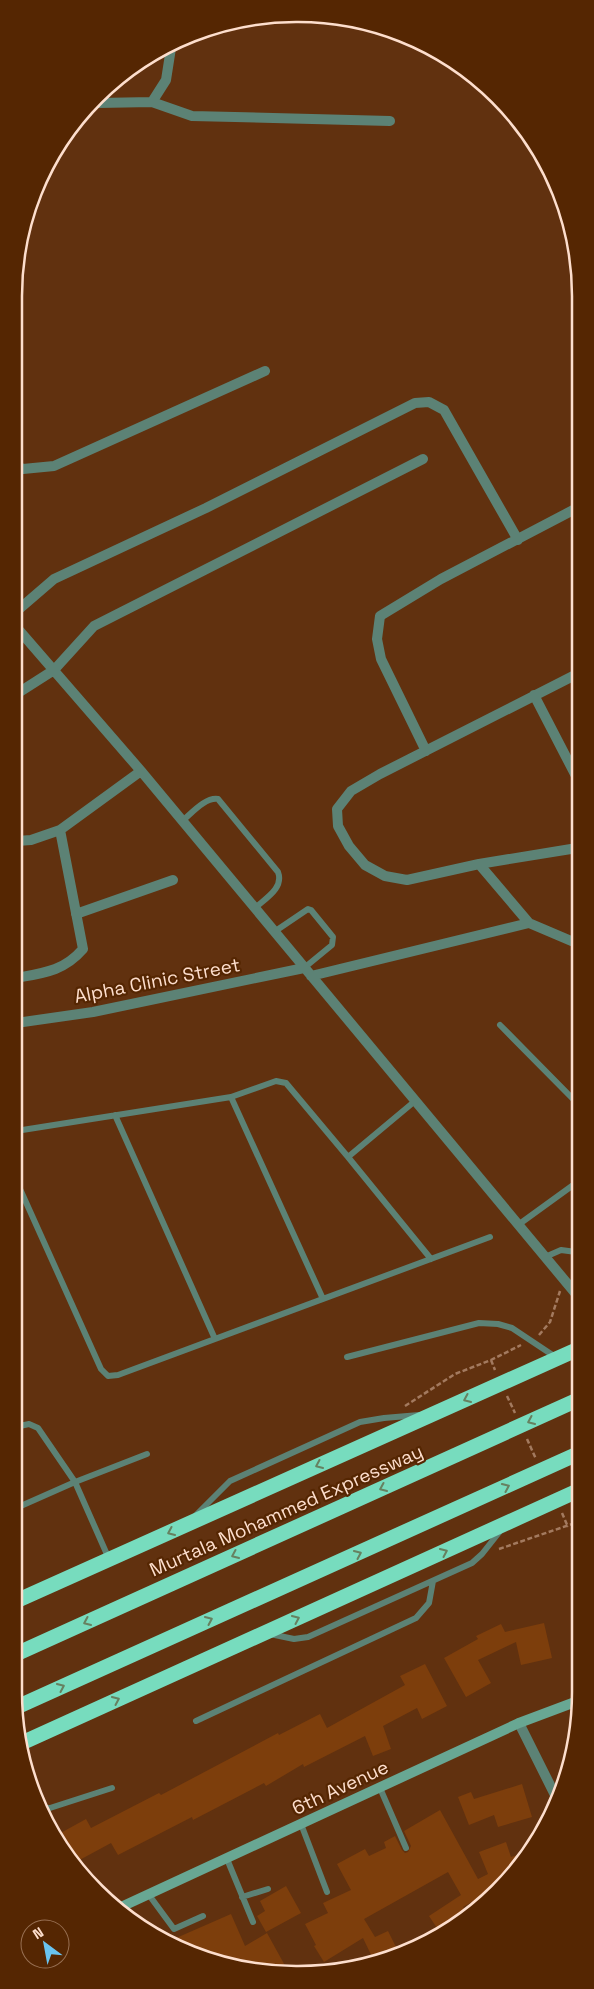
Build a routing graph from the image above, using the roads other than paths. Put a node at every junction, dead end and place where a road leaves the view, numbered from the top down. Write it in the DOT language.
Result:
graph roads {
  1 [pos="170,54"];
  2 [pos="152,102"];
  3 [pos="103,103"];
  4 [pos="390,122"];
  5 [pos="265,371"];
  6 [pos="423,459"];
  7 [pos="22,469"];
  8 [pos="572,511"];
  9 [pos="518,540"];
  10 [pos="22,607"];
  11 [pos="22,634"];
  12 [pos="54,670"];
  13 [pos="572,676"];
  14 [pos="22,690"];
  15 [pos="534,695"];
  16 [pos="426,751"];
  17 [pos="572,768"];
  18 [pos="141,771"];
  19 [pos="182,821"];
  20 [pos="60,830"];
  21 [pos="22,841"];
  22 [pos="572,849"];
  23 [pos="479,864"];
  24 [pos="174,880"];
  25 [pos="255,908"];
  26 [pos="76,914"];
  27 [pos="529,923"];
  28 [pos="274,932"];
  29 [pos="572,940"];
  30 [pos="308,972"];
  31 [pos="22,977"];
  32 [pos="22,1022"];
  33 [pos="500,1025"];
  34 [pos="231,1097"];
  35 [pos="572,1098"];
  36 [pos="415,1101"];
  37 [pos="114,1115"];
  38 [pos="22,1130"];
  39 [pos="348,1157"];
  40 [pos="572,1186"];
  41 [pos="22,1193"];
  42 [pos="518,1225"];
  43 [pos="490,1237"];
  44 [pos="572,1251"];
  45 [pos="545,1257"];
  46 [pos="430,1259"];
  47 [pos="572,1289"];
  48 [pos="323,1299"];
  49 [pos="214,1339"];
  50 [pos="572,1352"];
  51 [pos="347,1357"];
  52 [pos="558,1358"];
  53 [pos="572,1403"];
  54 [pos="434,1414"];
  55 [pos="22,1426"];
  56 [pos="147,1454"];
  57 [pos="572,1457"];
  58 [pos="75,1482"];
  59 [pos="572,1493"];
  60 [pos="22,1505"];
  61 [pos="189,1523"];
  62 [pos="506,1523"];
  63 [pos="109,1559"];
  64 [pos="432,1581"];
  65 [pos="22,1598"];
  66 [pos="264,1633"];
  67 [pos="22,1651"];
  68 [pos="571,1703"];
  69 [pos="23,1704"];
  70 [pos="196,1721"];
  71 [pos="519,1723"];
  72 [pos="27,1741"];
  73 [pos="112,1788"];
  74 [pos="380,1788"];
  75 [pos="553,1791"];
  76 [pos="48,1808"];
  77 [pos="301,1824"];
  78 [pos="406,1848"];
  79 [pos="226,1859"];
  80 [pos="268,1889"];
  81 [pos="327,1892"];
  82 [pos="149,1895"];
  83 [pos="242,1897"];
  84 [pos="125,1906"];
  85 [pos="203,1916"];
  86 [pos="253,1922"];
  1 -- 2 [label="street"];
  2 -- 3 [label="street"];
  2 -- 4 [label="street"];
  5 -- 7 [label="street"];
  6 -- 12 [label="street"];
  8 -- 9 [label="street"];
  9 -- 10 [label="street"];
  9 -- 16 [label="street"];
  11 -- 12 [label="street"];
  12 -- 14 [label="street"];
  12 -- 18 [label="street"];
  13 -- 15 [label="street"];
  15 -- 16 [label="street"];
  15 -- 17 [label="street"];
  16 -- 23 [label="street"];
  18 -- 19 [label="street"];
  18 -- 20 [label="street"];
  19 -- 25 [label="street"];
  19 -- 25 [label="lane"];
  20 -- 21 [label="street"];
  20 -- 26 [label="street"];
  22 -- 23 [label="street"];
  23 -- 27 [label="street"];
  24 -- 26 [label="street"];
  25 -- 28 [label="street"];
  26 -- 31 [label="street"];
  27 -- 29 [label="street"];
  27 -- 30 [label="street, Alpha Clinic Street"];
  28 -- 30 [label="street"];
  28 -- 30 [label="lane"];
  30 -- 32 [label="street, Alpha Clinic Street"];
  30 -- 36 [label="street"];
  33 -- 35 [label="lane"];
  34 -- 37 [label="lane"];
  34 -- 39 [label="lane"];
  34 -- 48 [label="lane"];
  36 -- 39 [label="lane"];
  36 -- 42 [label="street"];
  37 -- 38 [label="lane"];
  37 -- 49 [label="lane"];
  39 -- 46 [label="lane"];
  40 -- 42 [label="lane"];
  41 -- 49 [label="lane"];
  42 -- 45 [label="street"];
  43 -- 46 [label="lane"];
  44 -- 45 [label="lane"];
  45 -- 47 [label="street"];
  46 -- 48 [label="lane"];
  48 -- 49 [label="lane"];
  50 -- 52 [label="highway, Murtala Mohammed Expressway"];
  51 -- 52 [label="lane"];
  52 -- 54 [label="highway, Murtala Mohammed Expressway, one-way"];
  53 -- 67 [label="highway, Murtala Mohammed Expressway, one-way"];
  54 -- 61 [label="highway, Murtala Mohammed Expressway, one-way"];
  54 -- 61 [label="lane"];
  55 -- 58 [label="lane"];
  56 -- 58 [label="lane"];
  69 -- 57 [label="highway, one-way"];
  58 -- 60 [label="lane"];
  58 -- 63 [label="lane"];
  59 -- 62 [label="highway"];
  61 -- 63 [label="highway, Murtala Mohammed Expressway, one-way"];
  62 -- 64 [label="lane"];
  66 -- 62 [label="highway, one-way"];
  63 -- 65 [label="highway, Murtala Mohammed Expressway"];
  64 -- 66 [label="lane"];
  64 -- 70 [label="lane"];
  72 -- 66 [label="highway, one-way"];
  68 -- 71 [label="street, 6th Avenue"];
  71 -- 74 [label="street, 6th Avenue"];
  71 -- 75 [label="street"];
  73 -- 76 [label="lane"];
  74 -- 77 [label="street, 6th Avenue"];
  74 -- 78 [label="lane"];
  77 -- 79 [label="street, 6th Avenue"];
  77 -- 81 [label="lane"];
  79 -- 82 [label="street, 6th Avenue"];
  79 -- 83 [label="lane"];
  80 -- 83 [label="lane"];
  82 -- 84 [label="street, 6th Avenue"];
  82 -- 85 [label="lane"];
  83 -- 86 [label="lane"];
}
